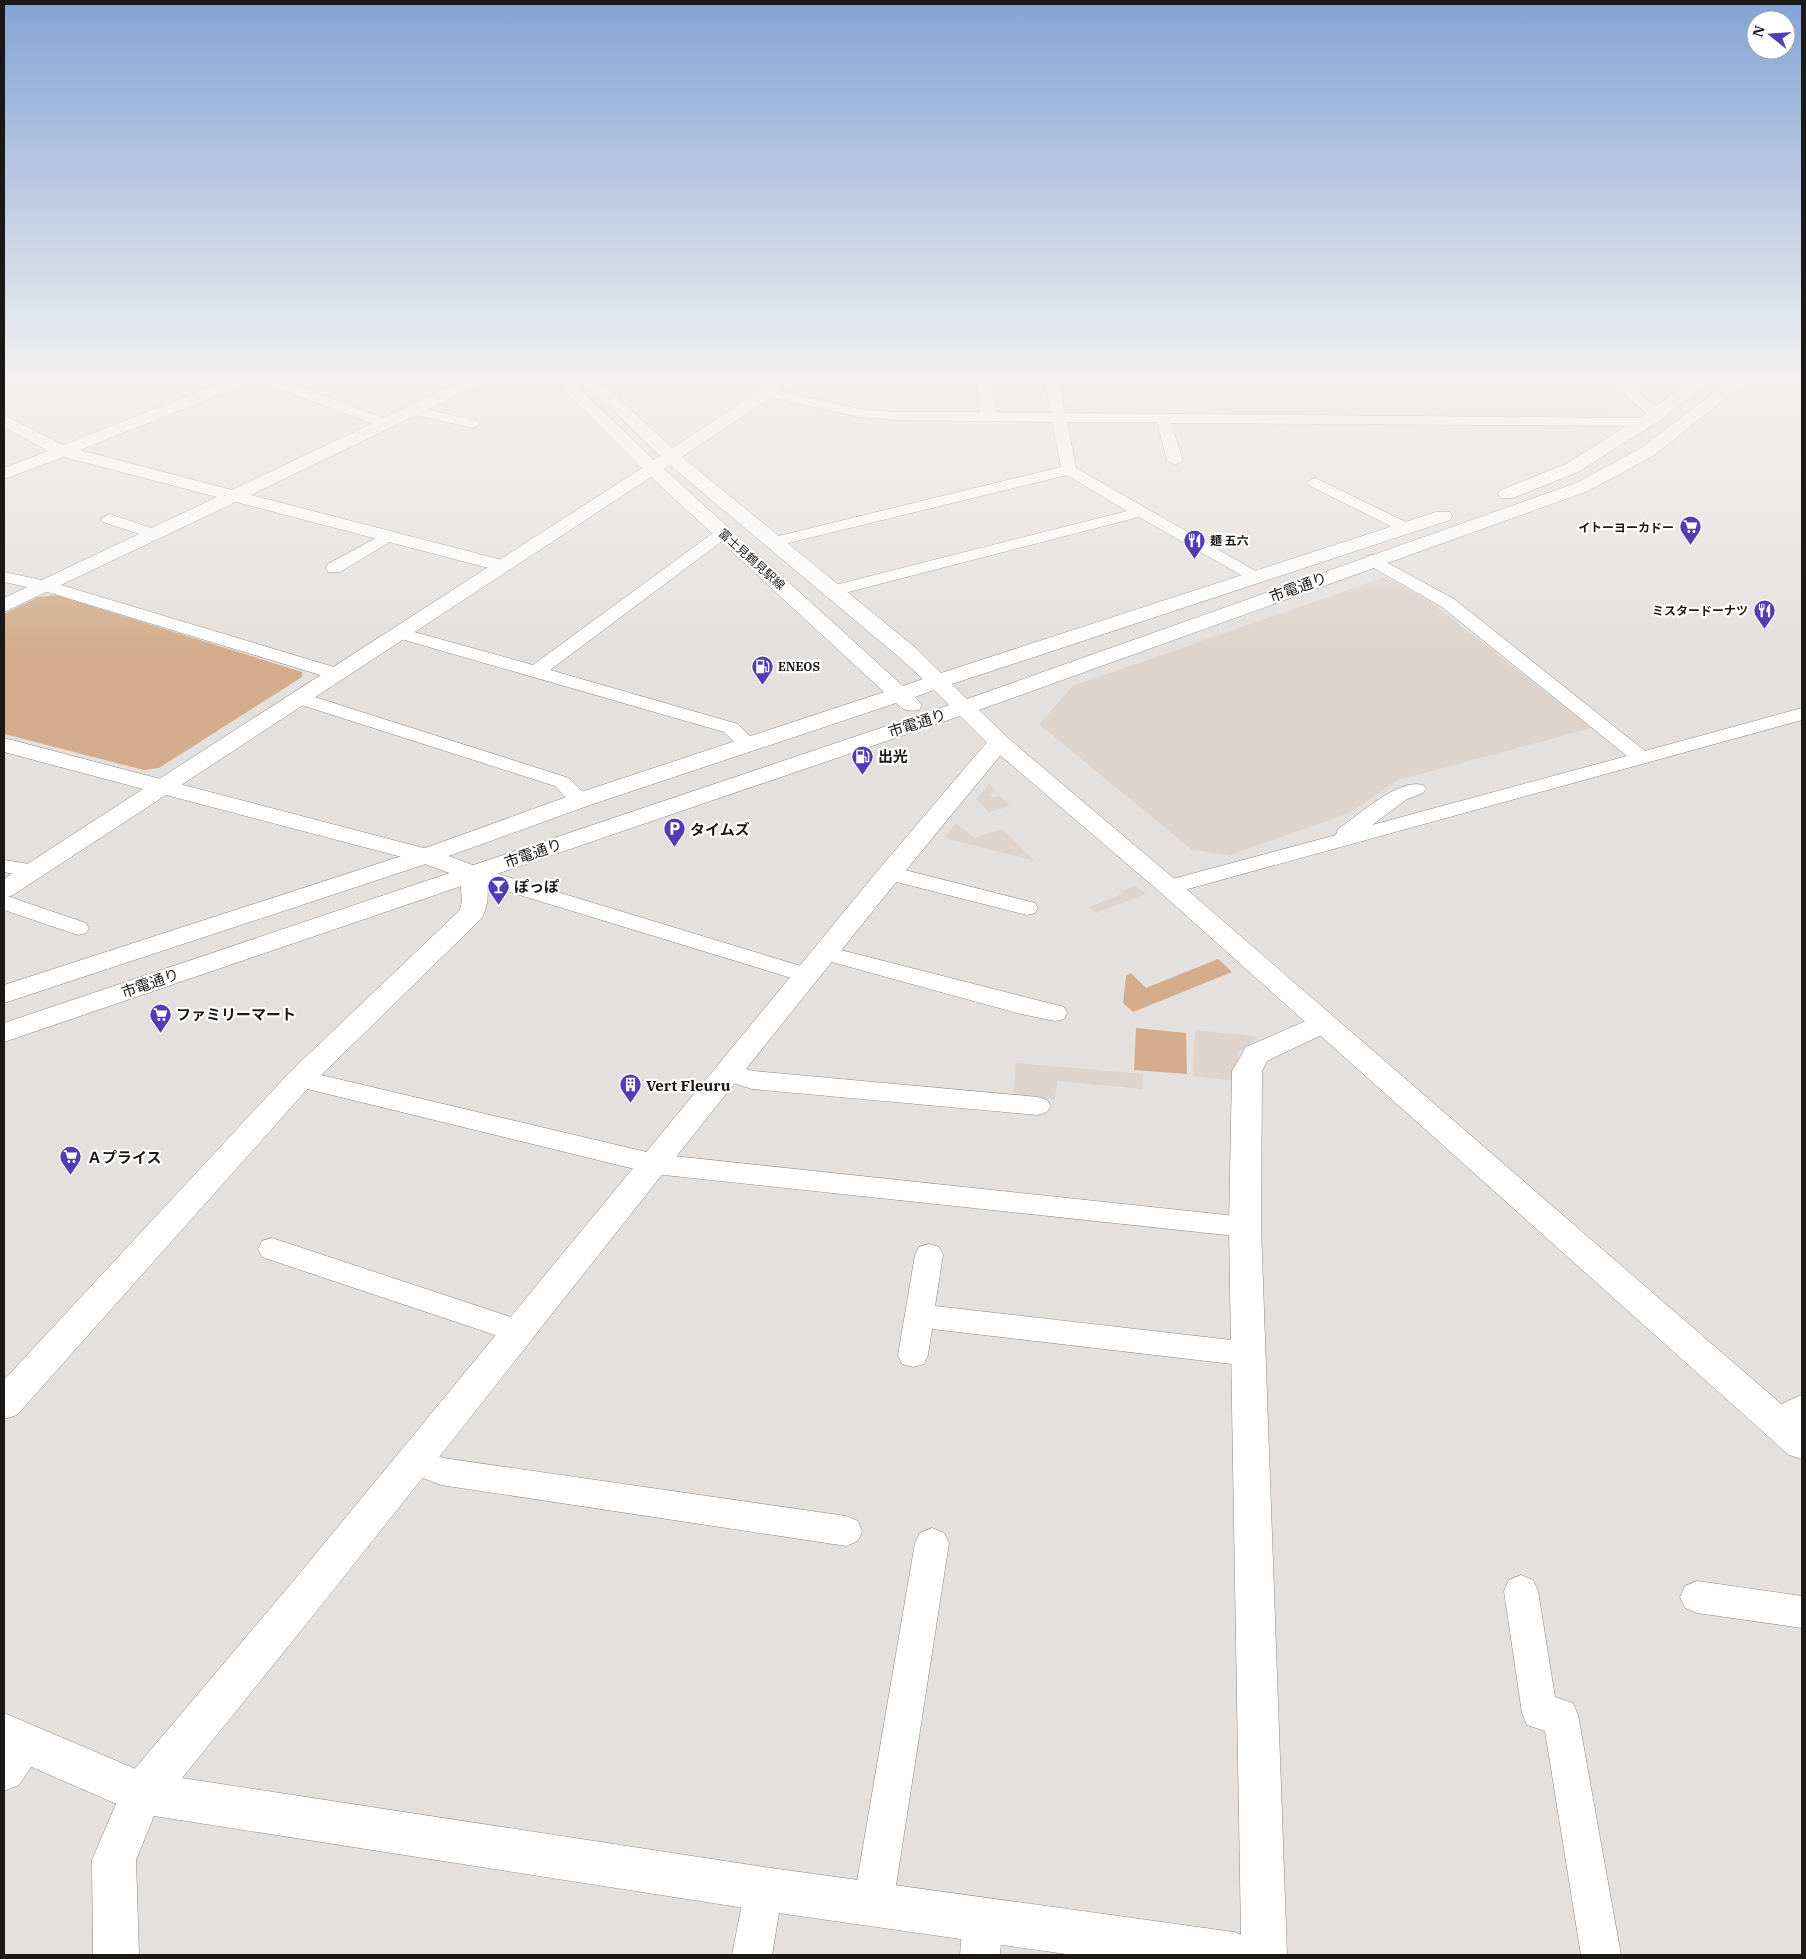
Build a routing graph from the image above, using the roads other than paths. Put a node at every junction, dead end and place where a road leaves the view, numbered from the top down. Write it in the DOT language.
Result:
graph roads {
  1 [pos="21,467"];
  2 [pos="124,467"];
  3 [pos="295,467"];
  4 [pos="684,467"];
  5 [pos="1573,467"];
  6 [pos="1618,467"];
  7 [pos="653,469"];
  8 [pos="1069,470"];
  9 [pos="4,474"];
  10 [pos="1315,483"];
  11 [pos="235,497"];
  12 [pos="1141,512"];
  13 [pos="109,519"];
  14 [pos="1406,528"];
  15 [pos="155,534"];
  16 [pos="723,534"];
  17 [pos="387,537"];
  18 [pos="772,542"];
  19 [pos="1373,560"];
  20 [pos="503,566"];
  21 [pos="334,568"];
  22 [pos="4,577"];
  23 [pos="1253,577"];
  24 [pos="45,586"];
  25 [pos="833,591"];
  26 [pos="4,606"];
  27 [pos="400,633"];
  28 [pos="534,673"];
  29 [pos="337,674"];
  30 [pos="938,683"];
  31 [pos="900,696"];
  32 [pos="299,698"];
  33 [pos="964,708"];
  34 [pos="1802,714"];
  35 [pos="926,720"];
  36 [pos="1001,744"];
  37 [pos="4,745"];
  38 [pos="748,745"];
  39 [pos="1642,758"];
  40 [pos="164,786"];
  41 [pos="1416,789"];
  42 [pos="581,800"];
  43 [pos="1335,843"];
  44 [pos="426,856"];
  45 [pos="4,866"];
  46 [pos="34,871"];
  47 [pos="472,873"];
  48 [pos="889,873"];
  49 [pos="1169,887"];
  50 [pos="4,890"];
  51 [pos="4,902"];
  52 [pos="1026,908"];
  53 [pos="78,928"];
  54 [pos="825,952"];
  55 [pos="806,975"];
  56 [pos="4,994"];
  57 [pos="1055,1013"];
  58 [pos="1322,1023"];
  59 [pos="4,1033"];
  60 [pos="730,1073"];
  61 [pos="300,1079"];
  62 [pos="1038,1106"];
  63 [pos="655,1164"];
  64 [pos="1245,1227"];
  65 [pos="272,1249"];
  66 [pos="929,1255"];
  67 [pos="920,1316"];
  68 [pos="519,1332"];
  69 [pos="1249,1354"];
  70 [pos="913,1355"];
  71 [pos="4,1404"];
  72 [pos="1795,1426"];
  73 [pos="414,1460"];
  74 [pos="846,1532"];
  75 [pos="932,1543"];
  76 [pos="1521,1591"];
  77 [pos="1697,1597"];
  78 [pos="1802,1612"];
  79 [pos="10,1749"];
  80 [pos="142,1794"];
  81 [pos="764,1890"];
  82 [pos="873,1905"];
  83 [pos="981,1937"];
  84 [pos="116,1955"];
  85 [pos="752,1955"];
  86 [pos="1234,1955"];
  87 [pos="1264,1955"];
  88 [pos="1601,1955"];
  1 -- 9 [label="street"];
  2 -- 11 [label="street"];
  3 -- 11 [label="street"];
  4 -- 18 [label="street, 富士見鶴見駅線"];
  5 -- 14 [label="street, 市電通り"];
  6 -- 19 [label="street, 市電通り"];
  7 -- 16 [label="street, 富士見鶴見駅線"];
  7 -- 20 [label="street"];
  8 -- 12 [label="lane"];
  8 -- 18 [label="lane"];
  10 -- 14 [label="lane"];
  11 -- 15 [label="street"];
  11 -- 17 [label="street"];
  12 -- 23 [label="lane"];
  12 -- 25 [label="lane"];
  13 -- 15 [label="lane"];
  14 -- 23 [label="street, 市電通り"];
  15 -- 24 [label="street"];
  16 -- 28 [label="lane"];
  16 -- 31 [label="street, 富士見鶴見駅線"];
  17 -- 20 [label="street"];
  17 -- 21 [label="lane"];
  18 -- 25 [label="street, 富士見鶴見駅線"];
  19 -- 33 [label="street, 市電通り"];
  19 -- 39 [label="lane"];
  20 -- 27 [label="street"];
  22 -- 24 [label="lane"];
  23 -- 30 [label="street, 市電通り"];
  24 -- 26 [label="street"];
  24 -- 29 [label="lane"];
  25 -- 30 [label="street, 富士見鶴見駅線"];
  27 -- 28 [label="lane"];
  27 -- 29 [label="street"];
  28 -- 38 [label="lane"];
  29 -- 32 [label="street"];
  30 -- 31 [label="street, 市電通り"];
  30 -- 33 [label="street, 富士見鶴見駅線"];
  31 -- 35 [label="street, 富士見鶴見駅線"];
  31 -- 38 [label="street, 市電通り"];
  32 -- 40 [label="street"];
  32 -- 42 [label="lane"];
  33 -- 35 [label="street, 市電通り"];
  33 -- 36 [label="street, 富士見鶴見駅線"];
  34 -- 39 [label="lane"];
  35 -- 47 [label="street, 市電通り"];
  36 -- 48 [label="street"];
  36 -- 49 [label="street, 富士見鶴見駅線"];
  37 -- 40 [label="street"];
  38 -- 42 [label="street, 市電通り"];
  39 -- 43 [label="lane"];
  40 -- 44 [label="street"];
  40 -- 46 [label="street"];
  41 -- 43 [label="lane"];
  42 -- 44 [label="street, 市電通り"];
  43 -- 49 [label="lane"];
  44 -- 47 [label="street"];
  44 -- 56 [label="street, 市電通り"];
  45 -- 46 [label="lane"];
  46 -- 50 [label="street"];
  47 -- 55 [label="lane"];
  47 -- 59 [label="street, 市電通り"];
  47 -- 61 [label="street"];
  48 -- 52 [label="lane"];
  48 -- 54 [label="street"];
  49 -- 58 [label="street, 富士見鶴見駅線"];
  51 -- 53 [label="lane"];
  54 -- 55 [label="street"];
  54 -- 57 [label="lane"];
  55 -- 60 [label="street"];
  58 -- 64 [label="street"];
  58 -- 72 [label="street, 富士見鶴見駅線"];
  60 -- 62 [label="lane"];
  60 -- 63 [label="street"];
  61 -- 63 [label="lane"];
  61 -- 71 [label="street"];
  63 -- 64 [label="lane"];
  63 -- 68 [label="street"];
  64 -- 69 [label="street"];
  65 -- 68 [label="lane"];
  66 -- 67 [label="lane"];
  67 -- 69 [label="lane"];
  67 -- 70 [label="lane"];
  68 -- 73 [label="street"];
  69 -- 87 [label="street"];
  73 -- 74 [label="lane"];
  73 -- 80 [label="street"];
  75 -- 82 [label="lane"];
  76 -- 88 [label="lane"];
  77 -- 78 [label="lane"];
  79 -- 80 [label="street"];
  80 -- 81 [label="street"];
  80 -- 84 [label="street"];
  81 -- 82 [label="street"];
  81 -- 85 [label="lane"];
  82 -- 83 [label="street"];
  83 -- 86 [label="street"];
}
